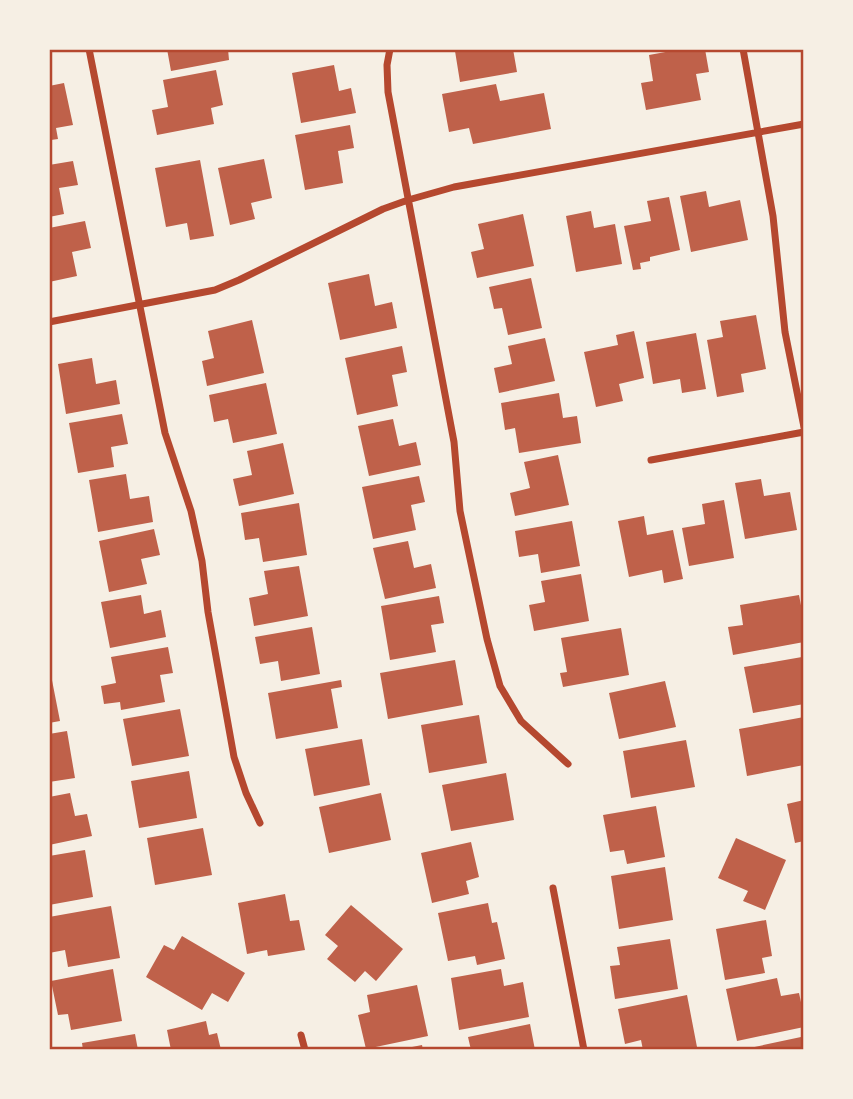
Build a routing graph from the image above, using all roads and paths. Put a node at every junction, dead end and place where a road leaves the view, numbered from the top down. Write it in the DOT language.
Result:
graph roads {
  1 [pos="89,49"];
  2 [pos="390,49"];
  3 [pos="743,49"];
  4 [pos="804,124"];
  5 [pos="758,132"];
  6 [pos="408,200"];
  7 [pos="139,305"];
  8 [pos="49,322"];
  9 [pos="804,430"];
  10 [pos="651,460"];
  11 [pos="568,764"];
  12 [pos="260,823"];
  13 [pos="553,888"];
  14 [pos="301,1035"];
  15 [pos="305,1050"];
  16 [pos="584,1050"];
  1 -- 7 [label="street"];
  2 -- 6 [label="street"];
  3 -- 5 [label="street"];
  4 -- 5 [label="street"];
  5 -- 6 [label="street"];
  5 -- 9 [label="street"];
  6 -- 7 [label="street"];
  6 -- 11 [label="street"];
  7 -- 8 [label="street"];
  7 -- 12 [label="street"];
  9 -- 10 [label="street"];
  13 -- 16 [label="street"];
  14 -- 15 [label="street"];
}
